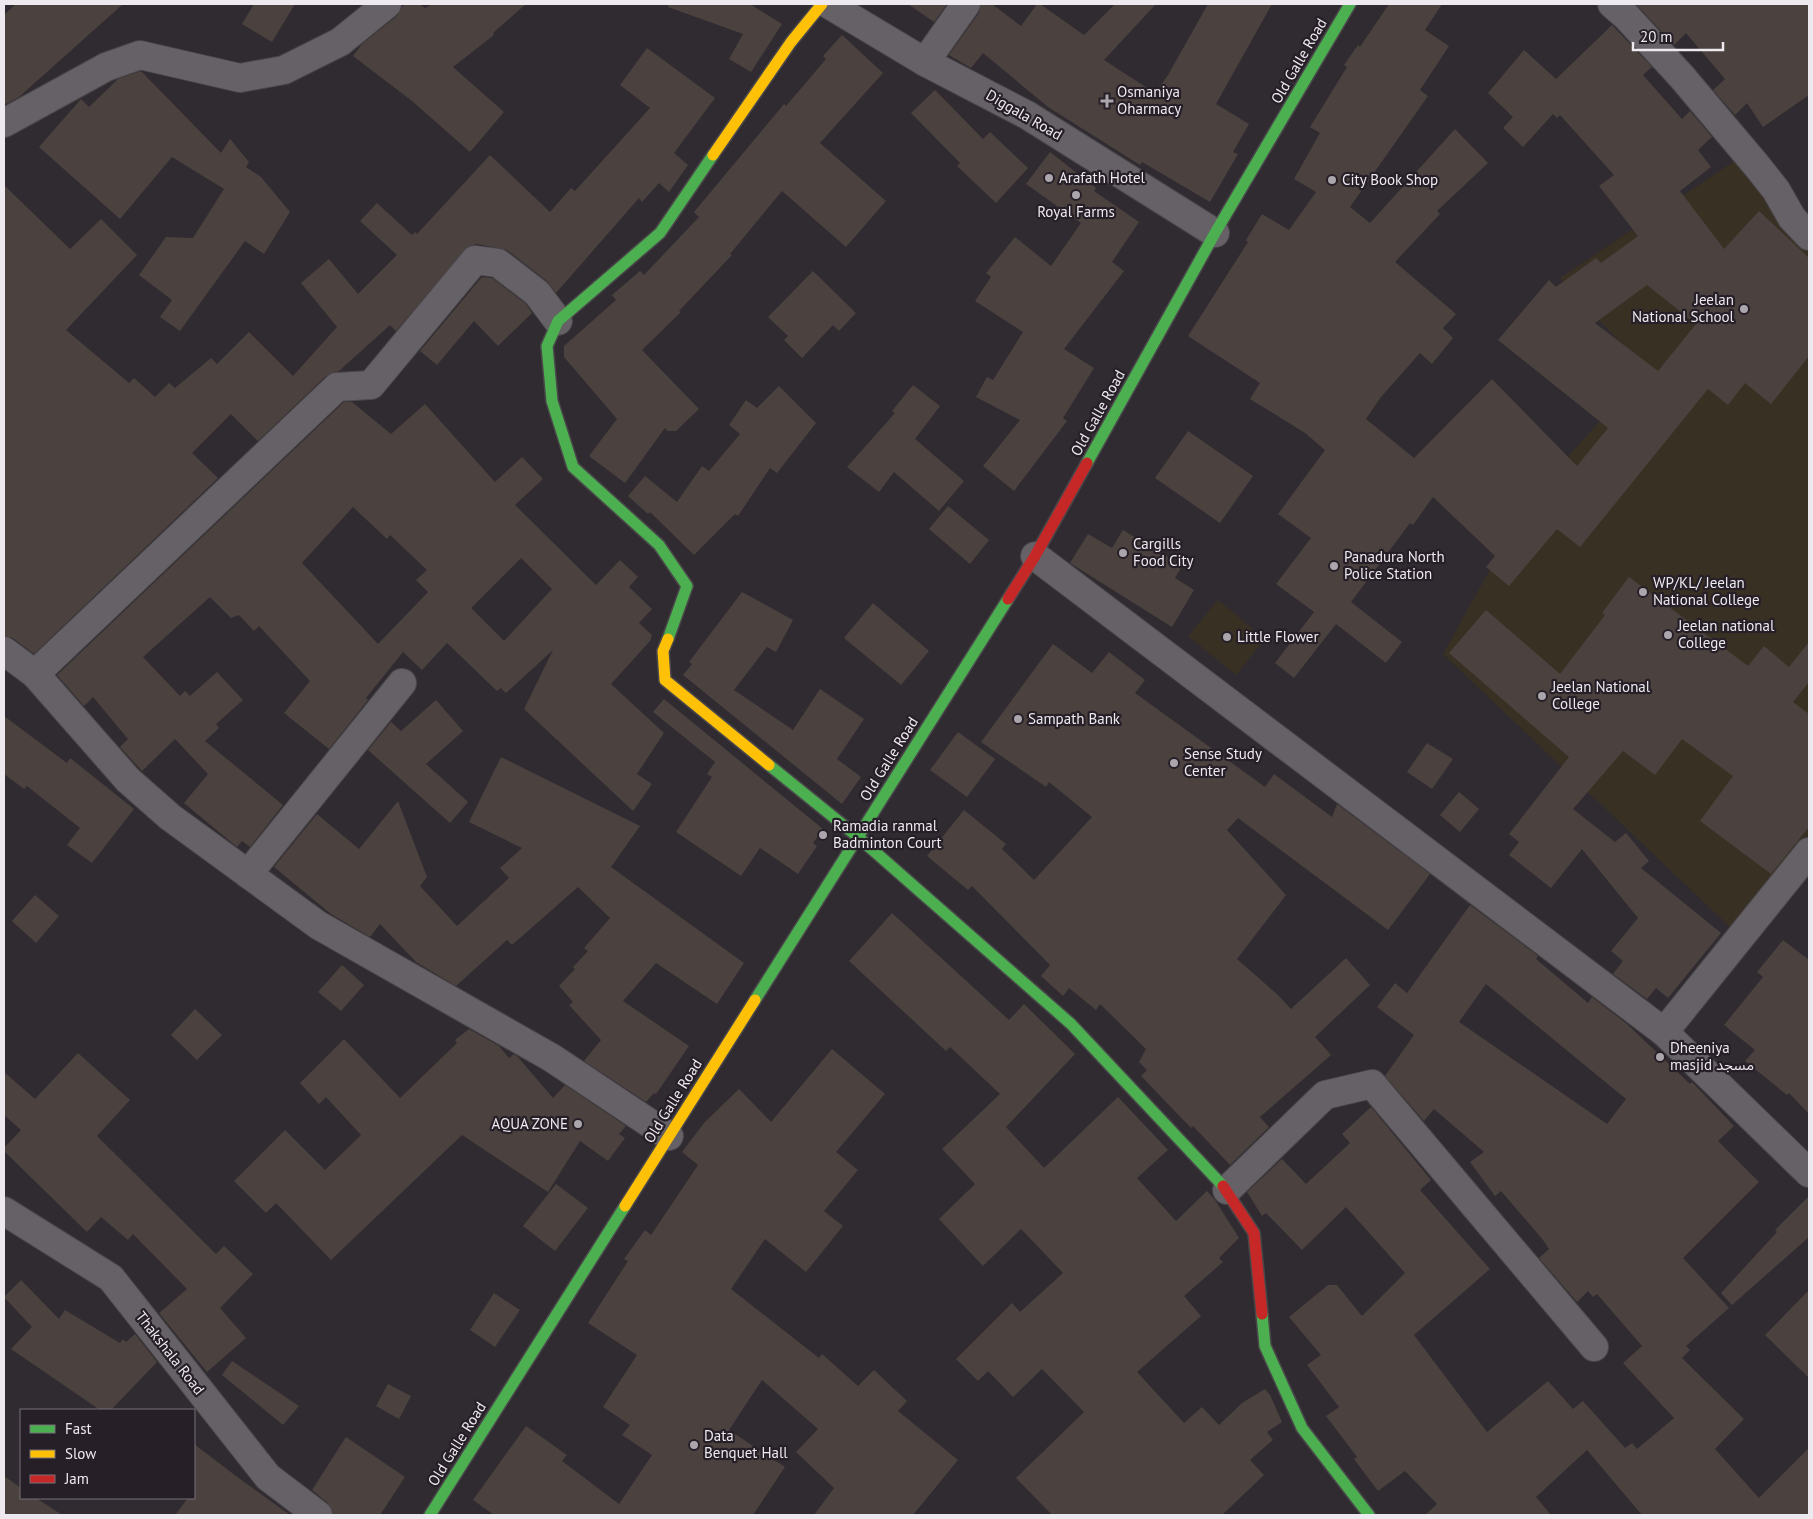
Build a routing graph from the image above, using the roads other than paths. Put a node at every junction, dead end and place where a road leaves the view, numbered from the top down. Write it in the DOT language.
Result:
graph roads {
  1 [pos="387,4"];
  2 [pos="822,4"];
  3 [pos="828,4"];
  4 [pos="966,4"];
  5 [pos="1350,4"];
  6 [pos="1612,4"];
  7 [pos="925,62"];
  8 [pos="4,123"];
  9 [pos="1216,233"];
  10 [pos="1809,236"];
  11 [pos="558,321"];
  12 [pos="1035,556"];
  13 [pos="4,651"];
  14 [pos="35,674"];
  15 [pos="402,683"];
  16 [pos="858,837"];
  17 [pos="1809,852"];
  18 [pos="248,874"];
  19 [pos="1664,1032"];
  20 [pos="669,1136"];
  21 [pos="1809,1173"];
  22 [pos="1227,1190"];
  23 [pos="4,1211"];
  24 [pos="1594,1347"];
  25 [pos="318,1515"];
  26 [pos="430,1515"];
  27 [pos="1369,1515"];
  1 -- 8 [label="street"];
  2 -- 11 [label="main road"];
  3 -- 7 [label="street, Diggala Road"];
  4 -- 7 [label="street"];
  5 -- 9 [label="main road, Old Galle Road"];
  6 -- 10 [label="street"];
  7 -- 9 [label="street, Diggala Road"];
  9 -- 12 [label="main road, Old Galle Road"];
  11 -- 14 [label="street"];
  11 -- 16 [label="main road"];
  12 -- 16 [label="main road, Old Galle Road"];
  12 -- 19 [label="street"];
  13 -- 14 [label="street"];
  14 -- 18 [label="street"];
  15 -- 18 [label="street"];
  16 -- 20 [label="main road, Old Galle Road"];
  16 -- 22 [label="main road"];
  17 -- 19 [label="street"];
  18 -- 20 [label="street"];
  19 -- 21 [label="street"];
  20 -- 26 [label="main road, Old Galle Road"];
  22 -- 24 [label="street"];
  22 -- 27 [label="main road"];
  23 -- 25 [label="street, Thakshala Road"];
}
